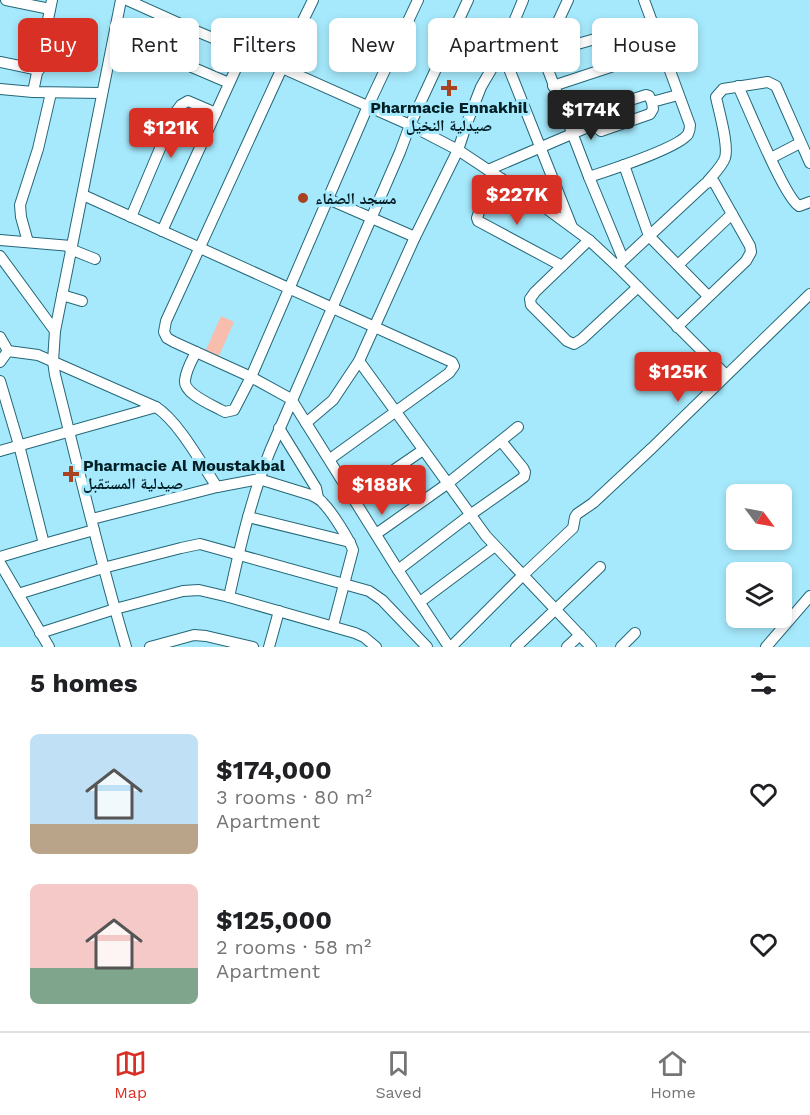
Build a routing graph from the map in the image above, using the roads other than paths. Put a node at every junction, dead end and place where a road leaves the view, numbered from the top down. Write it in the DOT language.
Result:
graph roads {
  1 [pos="6,0"];
  2 [pos="121,0"];
  3 [pos="127,0"];
  4 [pos="313,0"];
  5 [pos="418,0"];
  6 [pos="468,0"];
  7 [pos="523,0"];
  8 [pos="568,0"];
  9 [pos="644,0"];
  10 [pos="51,5"];
  11 [pos="304,18"];
  12 [pos="516,18"];
  13 [pos="559,18"];
  14 [pos="649,18"];
  15 [pos="211,38"];
  16 [pos="0,62"];
  17 [pos="18,66"];
  18 [pos="199,70"];
  19 [pos="38,72"];
  20 [pos="234,72"];
  21 [pos="280,72"];
  22 [pos="291,72"];
  23 [pos="490,72"];
  24 [pos="510,72"];
  25 [pos="548,72"];
  26 [pos="595,72"];
  27 [pos="670,72"];
  28 [pos="229,83"];
  29 [pos="553,86"];
  30 [pos="738,86"];
  31 [pos="0,89"];
  32 [pos="33,92"];
  33 [pos="51,93"];
  34 [pos="102,93"];
  35 [pos="678,95"];
  36 [pos="652,102"];
  37 [pos="368,106"];
  38 [pos="216,113"];
  39 [pos="596,124"];
  40 [pos="410,125"];
  41 [pos="572,134"];
  42 [pos="800,143"];
  43 [pos="540,148"];
  44 [pos="458,150"];
  45 [pos="771,158"];
  46 [pos="810,163"];
  47 [pos="624,165"];
  48 [pos="488,170"];
  49 [pos="589,177"];
  50 [pos="502,179"];
  51 [pos="708,181"];
  52 [pos="83,195"];
  53 [pos="328,200"];
  54 [pos="810,202"];
  55 [pos="732,214"];
  56 [pos="131,217"];
  57 [pos="371,218"];
  58 [pos="572,227"];
  59 [pos="162,231"];
  60 [pos="649,236"];
  61 [pos="416,237"];
  62 [pos="0,240"];
  63 [pos="589,240"];
  64 [pos="28,242"];
  65 [pos="71,247"];
  66 [pos="199,248"];
  67 [pos="0,256"];
  68 [pos="95,259"];
  69 [pos="620,262"];
  70 [pos="562,266"];
  71 [pos="678,266"];
  72 [pos="638,287"];
  73 [pos="290,289"];
  74 [pos="810,294"];
  75 [pos="62,295"];
  76 [pos="708,296"];
  77 [pos="82,301"];
  78 [pos="331,307"];
  79 [pos="375,327"];
  80 [pos="677,327"];
  81 [pos="55,331"];
  82 [pos="0,337"];
  83 [pos="8,351"];
  84 [pos="196,351"];
  85 [pos="53,361"];
  86 [pos="359,361"];
  87 [pos="0,362"];
  88 [pos="726,375"];
  89 [pos="251,377"];
  90 [pos="0,381"];
  91 [pos="291,399"];
  92 [pos="156,406"];
  93 [pos="395,412"];
  94 [pos="306,423"];
  95 [pos="518,427"];
  96 [pos="279,428"];
  97 [pos="69,430"];
  98 [pos="501,441"];
  99 [pos="19,445"];
  100 [pos="423,450"];
  101 [pos="0,451"];
  102 [pos="330,459"];
  103 [pos="259,479"];
  104 [pos="447,484"];
  105 [pos="217,486"];
  106 [pos="318,498"];
  107 [pos="353,498"];
  108 [pos="470,515"];
  109 [pos="248,517"];
  110 [pos="93,525"];
  111 [pos="376,534"];
  112 [pos="350,543"];
  113 [pos="44,544"];
  114 [pos="495,546"];
  115 [pos="238,555"];
  116 [pos="0,557"];
  117 [pos="0,563"];
  118 [pos="600,567"];
  119 [pos="103,568"];
  120 [pos="398,570"];
  121 [pos="522,576"];
  122 [pos="344,584"];
  123 [pos="18,594"];
  124 [pos="810,596"];
  125 [pos="229,597"];
  126 [pos="420,602"];
  127 [pos="115,609"];
  128 [pos="555,609"];
  129 [pos="279,611"];
  130 [pos="333,626"];
  131 [pos="40,633"];
  132 [pos="635,633"];
  133 [pos="580,635"];
  134 [pos="49,647"];
  135 [pos="126,647"];
  136 [pos="150,647"];
  137 [pos="253,647"];
  138 [pos="269,647"];
  139 [pos="376,647"];
  140 [pos="427,647"];
  141 [pos="450,647"];
  142 [pos="516,647"];
  143 [pos="567,647"];
  144 [pos="591,647"];
  145 [pos="621,647"];
  146 [pos="766,647"];
  1 -- 10 [label="street"];
  2 -- 34 [label="street"];
  3 -- 15 [label="street"];
  4 -- 11 [label="street"];
  5 -- 37 [label="street"];
  6 -- 40 [label="street"];
  7 -- 12 [label="street"];
  8 -- 13 [label="street"];
  9 -- 14 [label="street"];
  16 -- 17 [label="street"];
  18 -- 28 [label="street"];
  19 -- 32 [label="street"];
  20 -- 28 [label="street"];
  21 -- 66 [label="street"];
  22 -- 37 [label="street"];
  23 -- 44 [label="street"];
  24 -- 43 [label="street"];
  25 -- 29 [label="street"];
  26 -- 29 [label="street"];
  27 -- 35 [label="street"];
  28 -- 38 [label="street"];
  29 -- 41 [label="street"];
  30 -- 42 [label="street"];
  30 -- 45 [label="street"];
  30 -- 51 [label="street"];
  31 -- 32 [label="street"];
  32 -- 33 [label="street"];
  33 -- 34 [label="street"];
  33 -- 64 [label="street"];
  34 -- 52 [label="street"];
  35 -- 36 [label="street"];
  35 -- 47 [label="street"];
  36 -- 39 [label="street"];
  36 -- 39 [label="street"];
  37 -- 40 [label="street"];
  37 -- 53 [label="street"];
  38 -- 56 [label="street"];
  38 -- 59 [label="street"];
  39 -- 41 [label="street"];
  40 -- 44 [label="street"];
  40 -- 57 [label="street"];
  41 -- 43 [label="street"];
  41 -- 49 [label="street"];
  42 -- 45 [label="street"];
  42 -- 46 [label="street"];
  43 -- 48 [label="street"];
  43 -- 58 [label="street"];
  44 -- 48 [label="street"];
  44 -- 61 [label="street"];
  45 -- 54 [label="street"];
  47 -- 49 [label="street"];
  47 -- 60 [label="street"];
  48 -- 50 [label="street"];
  49 -- 69 [label="street"];
  50 -- 58 [label="street"];
  50 -- 70 [label="street"];
  51 -- 55 [label="street"];
  51 -- 60 [label="street"];
  52 -- 56 [label="street"];
  52 -- 65 [label="street"];
  53 -- 57 [label="street"];
  53 -- 73 [label="street"];
  55 -- 71 [label="street"];
  55 -- 76 [label="street"];
  56 -- 59 [label="street"];
  57 -- 61 [label="street"];
  57 -- 78 [label="street"];
  58 -- 63 [label="street"];
  59 -- 66 [label="street"];
  60 -- 69 [label="street"];
  60 -- 71 [label="street"];
  61 -- 79 [label="street"];
  62 -- 64 [label="street"];
  63 -- 69 [label="street"];
  63 -- 70 [label="street"];
  64 -- 65 [label="street"];
  65 -- 68 [label="street"];
  65 -- 75 [label="street"];
  66 -- 73 [label="street"];
  66 -- 84 [label="street"];
  67 -- 81 [label="street"];
  69 -- 72 [label="street"];
  70 -- 72 [label="street"];
  71 -- 76 [label="street"];
  72 -- 80 [label="street"];
  73 -- 78 [label="street"];
  73 -- 89 [label="street"];
  74 -- 88 [label="street"];
  75 -- 77 [label="street"];
  75 -- 81 [label="street"];
  76 -- 80 [label="street"];
  78 -- 79 [label="street"];
  78 -- 91 [label="street"];
  79 -- 86 [label="street"];
  79 -- 93 [label="street"];
  80 -- 88 [label="street"];
  81 -- 85 [label="street"];
  82 -- 83 [label="street"];
  83 -- 85 [label="street"];
  83 -- 87 [label="street"];
  84 -- 89 [label="street"];
  84 -- 89 [label="street"];
  85 -- 92 [label="street"];
  85 -- 97 [label="street"];
  86 -- 93 [label="street"];
  86 -- 94 [label="street"];
  88 -- 121 [label="street"];
  89 -- 91 [label="street"];
  90 -- 99 [label="street"];
  91 -- 94 [label="street"];
  91 -- 96 [label="street"];
  92 -- 97 [label="street"];
  92 -- 105 [label="street"];
  93 -- 100 [label="street"];
  93 -- 102 [label="street"];
  94 -- 102 [label="street"];
  95 -- 98 [label="street"];
  96 -- 103 [label="street"];
  96 -- 106 [label="street"];
  97 -- 99 [label="street"];
  97 -- 110 [label="street"];
  98 -- 104 [label="street"];
  98 -- 108 [label="street"];
  99 -- 101 [label="street"];
  99 -- 113 [label="street"];
  100 -- 104 [label="street"];
  100 -- 107 [label="street"];
  102 -- 107 [label="street"];
  103 -- 105 [label="street"];
  103 -- 106 [label="street"];
  103 -- 109 [label="street"];
  104 -- 108 [label="street"];
  104 -- 111 [label="street"];
  105 -- 110 [label="street"];
  106 -- 112 [label="street"];
  107 -- 111 [label="street"];
  108 -- 114 [label="street"];
  108 -- 120 [label="street"];
  109 -- 112 [label="street"];
  109 -- 115 [label="street"];
  110 -- 113 [label="street"];
  110 -- 119 [label="street"];
  111 -- 120 [label="street"];
  112 -- 122 [label="street"];
  113 -- 116 [label="street"];
  114 -- 121 [label="street"];
  114 -- 126 [label="street"];
  115 -- 119 [label="street"];
  115 -- 122 [label="street"];
  115 -- 125 [label="street"];
  117 -- 123 [label="street"];
  118 -- 128 [label="street"];
  119 -- 123 [label="street"];
  119 -- 127 [label="street"];
  120 -- 126 [label="street"];
  121 -- 128 [label="street"];
  121 -- 141 [label="street"];
  122 -- 130 [label="street"];
  122 -- 140 [label="street"];
  123 -- 131 [label="street"];
  124 -- 146 [label="street"];
  125 -- 127 [label="street"];
  125 -- 129 [label="street"];
  126 -- 141 [label="street"];
  127 -- 131 [label="street"];
  127 -- 135 [label="street"];
  128 -- 133 [label="street"];
  128 -- 142 [label="street"];
  129 -- 130 [label="street"];
  129 -- 138 [label="street"];
  130 -- 139 [label="street"];
  131 -- 134 [label="street"];
  132 -- 145 [label="street"];
  133 -- 143 [label="street"];
  133 -- 144 [label="street"];
  136 -- 137 [label="street"];
}
